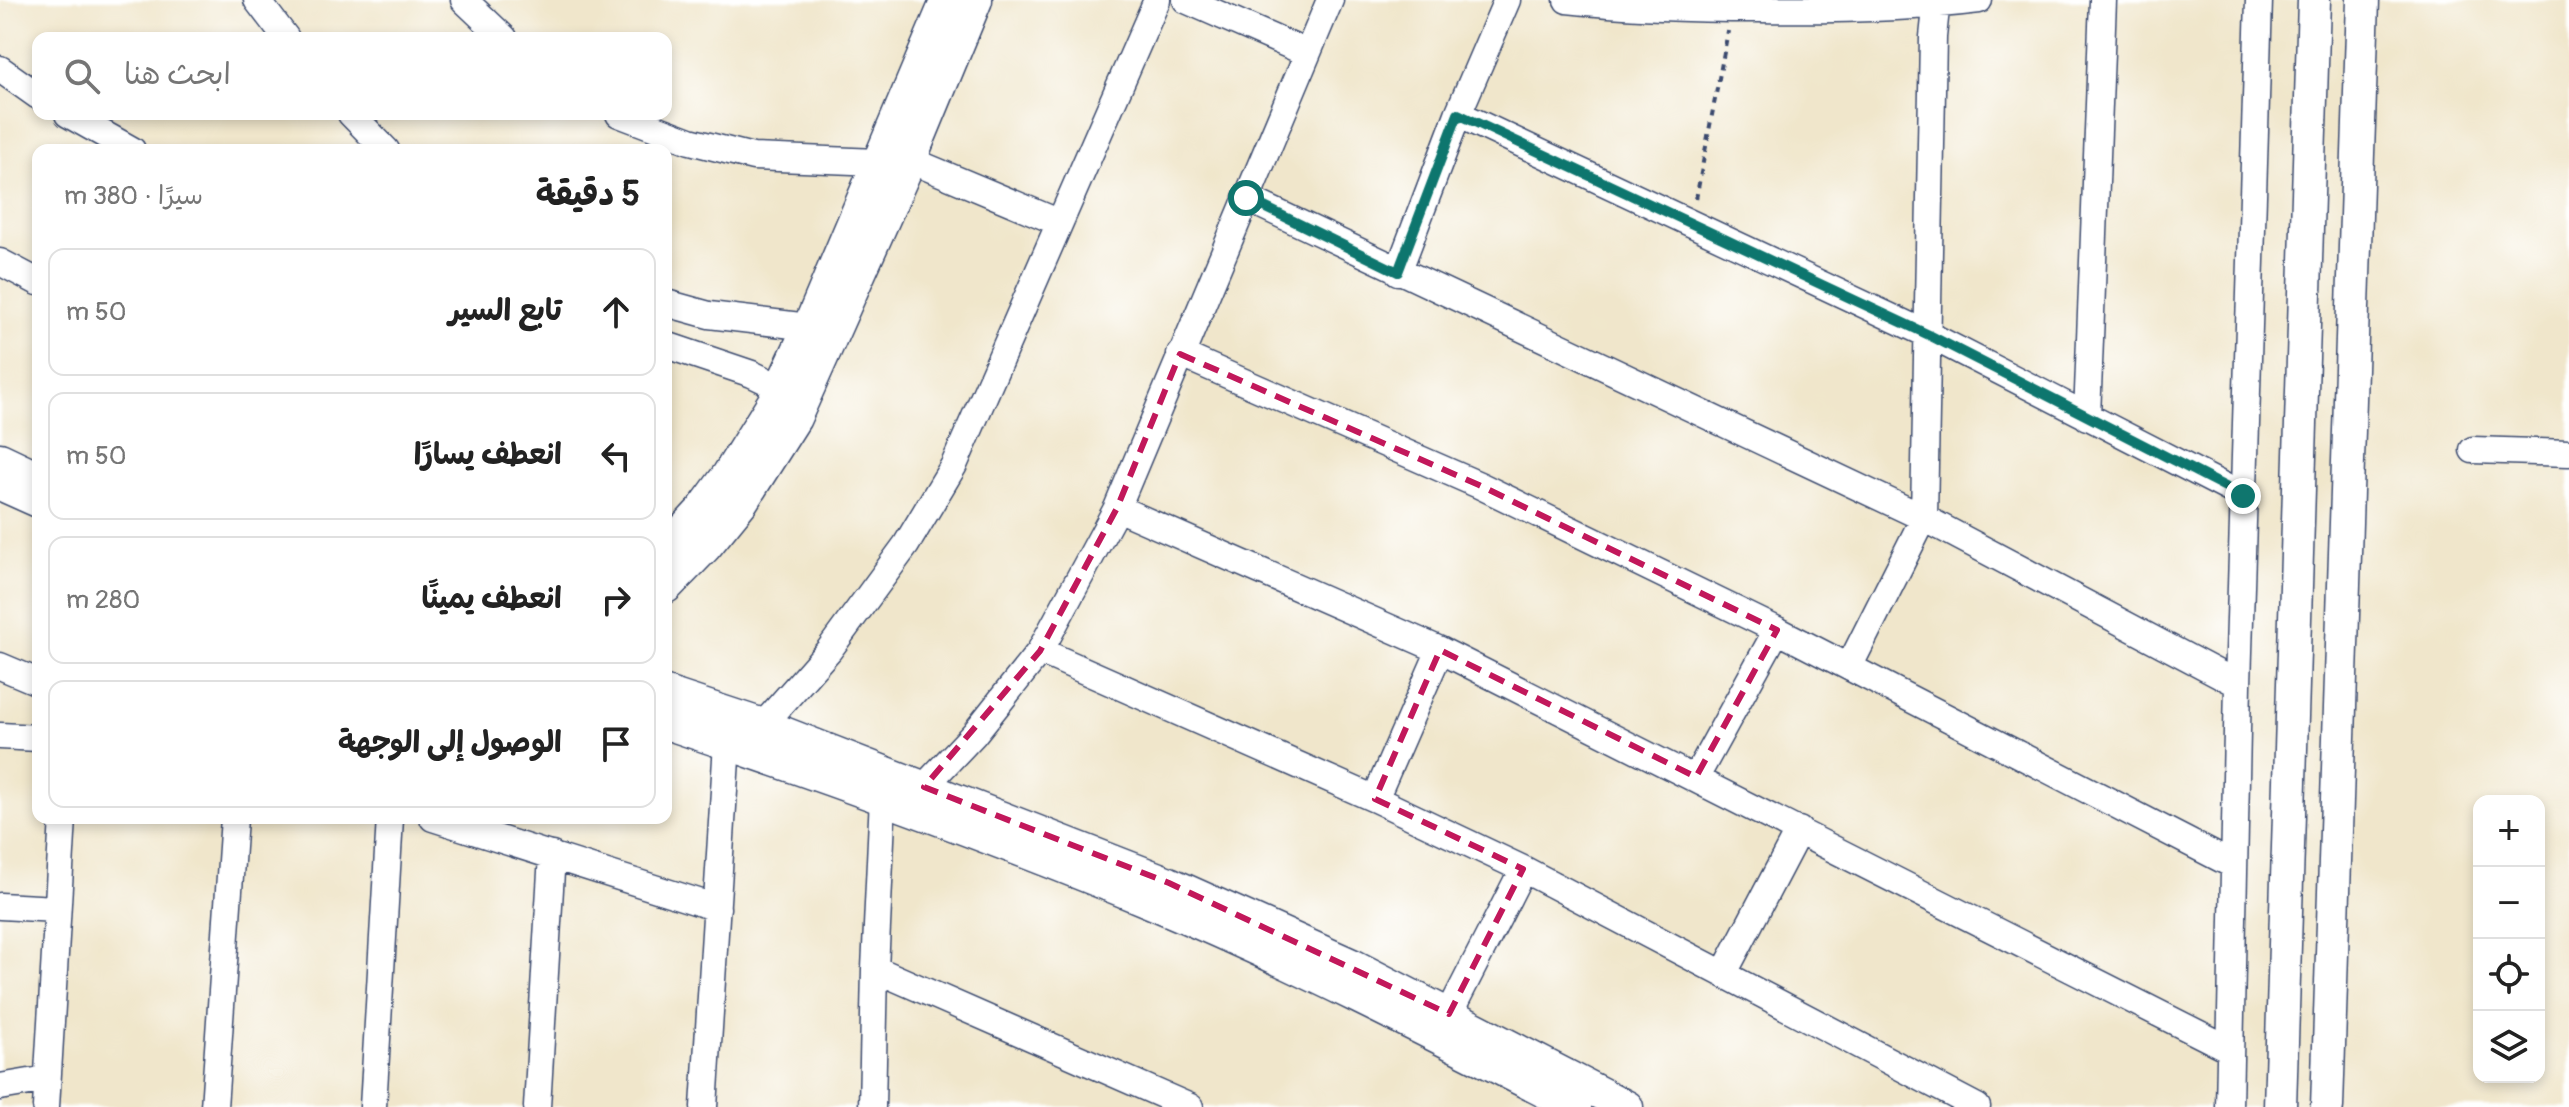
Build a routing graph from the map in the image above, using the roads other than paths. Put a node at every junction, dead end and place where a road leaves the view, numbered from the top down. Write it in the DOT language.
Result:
graph roads {
  1 [pos="257,0"];
  2 [pos="464,0"];
  3 [pos="947,0"];
  4 [pos="976,0"];
  5 [pos="1157,0"];
  6 [pos="1186,0"];
  7 [pos="1330,0"];
  8 [pos="1507,0"];
  9 [pos="1567,0"];
  10 [pos="1979,0"];
  11 [pos="2103,0"];
  12 [pos="2259,0"];
  13 [pos="2314,0"];
  14 [pos="2363,0"];
  15 [pos="1936,3"];
  16 [pos="281,32"];
  17 [pos="498,32"];
  18 [pos="1307,53"];
  19 [pos="0,69"];
  20 [pos="32,92"];
  21 [pos="1458,114"];
  22 [pos="79,120"];
  23 [pos="357,120"];
  24 [pos="635,120"];
  25 [pos="121,144"];
  26 [pos="380,144"];
  27 [pos="894,161"];
  28 [pos="1246,198"];
  29 [pos="1058,222"];
  30 [pos="0,262"];
  31 [pos="1398,272"];
  32 [pos="32,279"];
  33 [pos="672,305"];
  34 [pos="809,327"];
  35 [pos="1929,335"];
  36 [pos="672,347"];
  37 [pos="1180,354"];
  38 [pos="781,388"];
  39 [pos="2087,417"];
  40 [pos="2473,450"];
  41 [pos="2569,453"];
  42 [pos="0,459"];
  43 [pos="32,474"];
  44 [pos="0,484"];
  45 [pos="2243,496"];
  46 [pos="32,498"];
  47 [pos="1117,508"];
  48 [pos="1924,518"];
  49 [pos="678,519"];
  50 [pos="672,581"];
  51 [pos="1777,630"];
  52 [pos="1440,650"];
  53 [pos="1040,651"];
  54 [pos="0,666"];
  55 [pos="1849,667"];
  56 [pos="32,679"];
  57 [pos="2238,684"];
  58 [pos="672,695"];
  59 [pos="672,725"];
  60 [pos="763,725"];
  61 [pos="0,736"];
  62 [pos="32,738"];
  63 [pos="727,743"];
  64 [pos="1696,777"];
  65 [pos="924,787"];
  66 [pos="883,797"];
  67 [pos="1375,799"];
  68 [pos="63,824"];
  69 [pos="234,824"];
  70 [pos="390,824"];
  71 [pos="452,824"];
  72 [pos="1799,830"];
  73 [pos="552,855"];
  74 [pos="2233,865"];
  75 [pos="1523,869"];
  76 [pos="0,906"];
  77 [pos="717,908"];
  78 [pos="57,909"];
  79 [pos="1223,921"];
  80 [pos="875,969"];
  81 [pos="1724,973"];
  82 [pos="1449,1014"];
  83 [pos="2229,1049"];
  84 [pos="47,1079"];
  85 [pos="0,1087"];
  86 [pos="46,1107"];
  87 [pos="214,1107"];
  88 [pos="373,1107"];
  89 [pos="537,1107"];
  90 [pos="704,1107"];
  91 [pos="872,1107"];
  92 [pos="1190,1107"];
  93 [pos="1575,1107"];
  94 [pos="1627,1107"];
  95 [pos="1977,1107"];
  96 [pos="2229,1107"];
  97 [pos="2280,1107"];
  98 [pos="2327,1107"];
  1 -- 16 [label="street"];
  2 -- 17 [label="street"];
  3 -- 27 [label="street"];
  4 -- 27 [label="street"];
  5 -- 29 [label="street"];
  6 -- 18 [label="street"];
  7 -- 18 [label="street"];
  8 -- 21 [label="street"];
  9 -- 15 [label="street"];
  10 -- 15 [label="street"];
  11 -- 39 [label="street"];
  12 -- 45 [label="street"];
  13 -- 97 [label="street"];
  14 -- 98 [label="street"];
  15 -- 35 [label="street"];
  18 -- 28 [label="street"];
  19 -- 20 [label="street"];
  21 -- 31 [label="street"];
  21 -- 35 [label="street"];
  22 -- 25 [label="street"];
  23 -- 26 [label="street"];
  24 -- 27 [label="street"];
  27 -- 29 [label="street"];
  27 -- 34 [label="street"];
  27 -- 50 [label="street"];
  28 -- 31 [label="street"];
  28 -- 37 [label="street"];
  29 -- 60 [label="street"];
  30 -- 32 [label="street"];
  31 -- 48 [label="street"];
  33 -- 34 [label="street"];
  34 -- 38 [label="street"];
  35 -- 39 [label="street"];
  35 -- 48 [label="street"];
  36 -- 38 [label="street"];
  37 -- 47 [label="street"];
  37 -- 51 [label="street"];
  38 -- 49 [label="street"];
  39 -- 45 [label="street"];
  40 -- 41 [label="street"];
  42 -- 43 [label="street"];
  44 -- 46 [label="street"];
  45 -- 57 [label="street"];
  47 -- 52 [label="street"];
  47 -- 53 [label="street"];
  48 -- 55 [label="street"];
  48 -- 57 [label="street"];
  51 -- 55 [label="street"];
  51 -- 64 [label="street"];
  52 -- 64 [label="street"];
  52 -- 67 [label="street"];
  53 -- 65 [label="street"];
  53 -- 67 [label="street"];
  54 -- 56 [label="street"];
  55 -- 74 [label="street"];
  57 -- 74 [label="street"];
  58 -- 60 [label="street"];
  59 -- 63 [label="street"];
  60 -- 65 [label="street"];
  61 -- 62 [label="street"];
  63 -- 66 [label="street"];
  63 -- 77 [label="street"];
  64 -- 72 [label="street"];
  65 -- 79 [label="street"];
  66 -- 79 [label="street"];
  66 -- 80 [label="street"];
  67 -- 75 [label="street"];
  68 -- 78 [label="street"];
  69 -- 87 [label="street"];
  70 -- 88 [label="street"];
  71 -- 73 [label="street"];
  72 -- 81 [label="street"];
  72 -- 83 [label="street"];
  73 -- 77 [label="street"];
  73 -- 89 [label="street"];
  74 -- 83 [label="street"];
  75 -- 81 [label="street"];
  75 -- 82 [label="street"];
  76 -- 78 [label="street"];
  77 -- 90 [label="street"];
  78 -- 84 [label="street"];
  79 -- 82 [label="street"];
  79 -- 93 [label="street"];
  80 -- 91 [label="street"];
  80 -- 92 [label="street"];
  81 -- 95 [label="street"];
  82 -- 94 [label="street"];
  83 -- 96 [label="street"];
  84 -- 85 [label="street"];
  84 -- 86 [label="street"];
}
